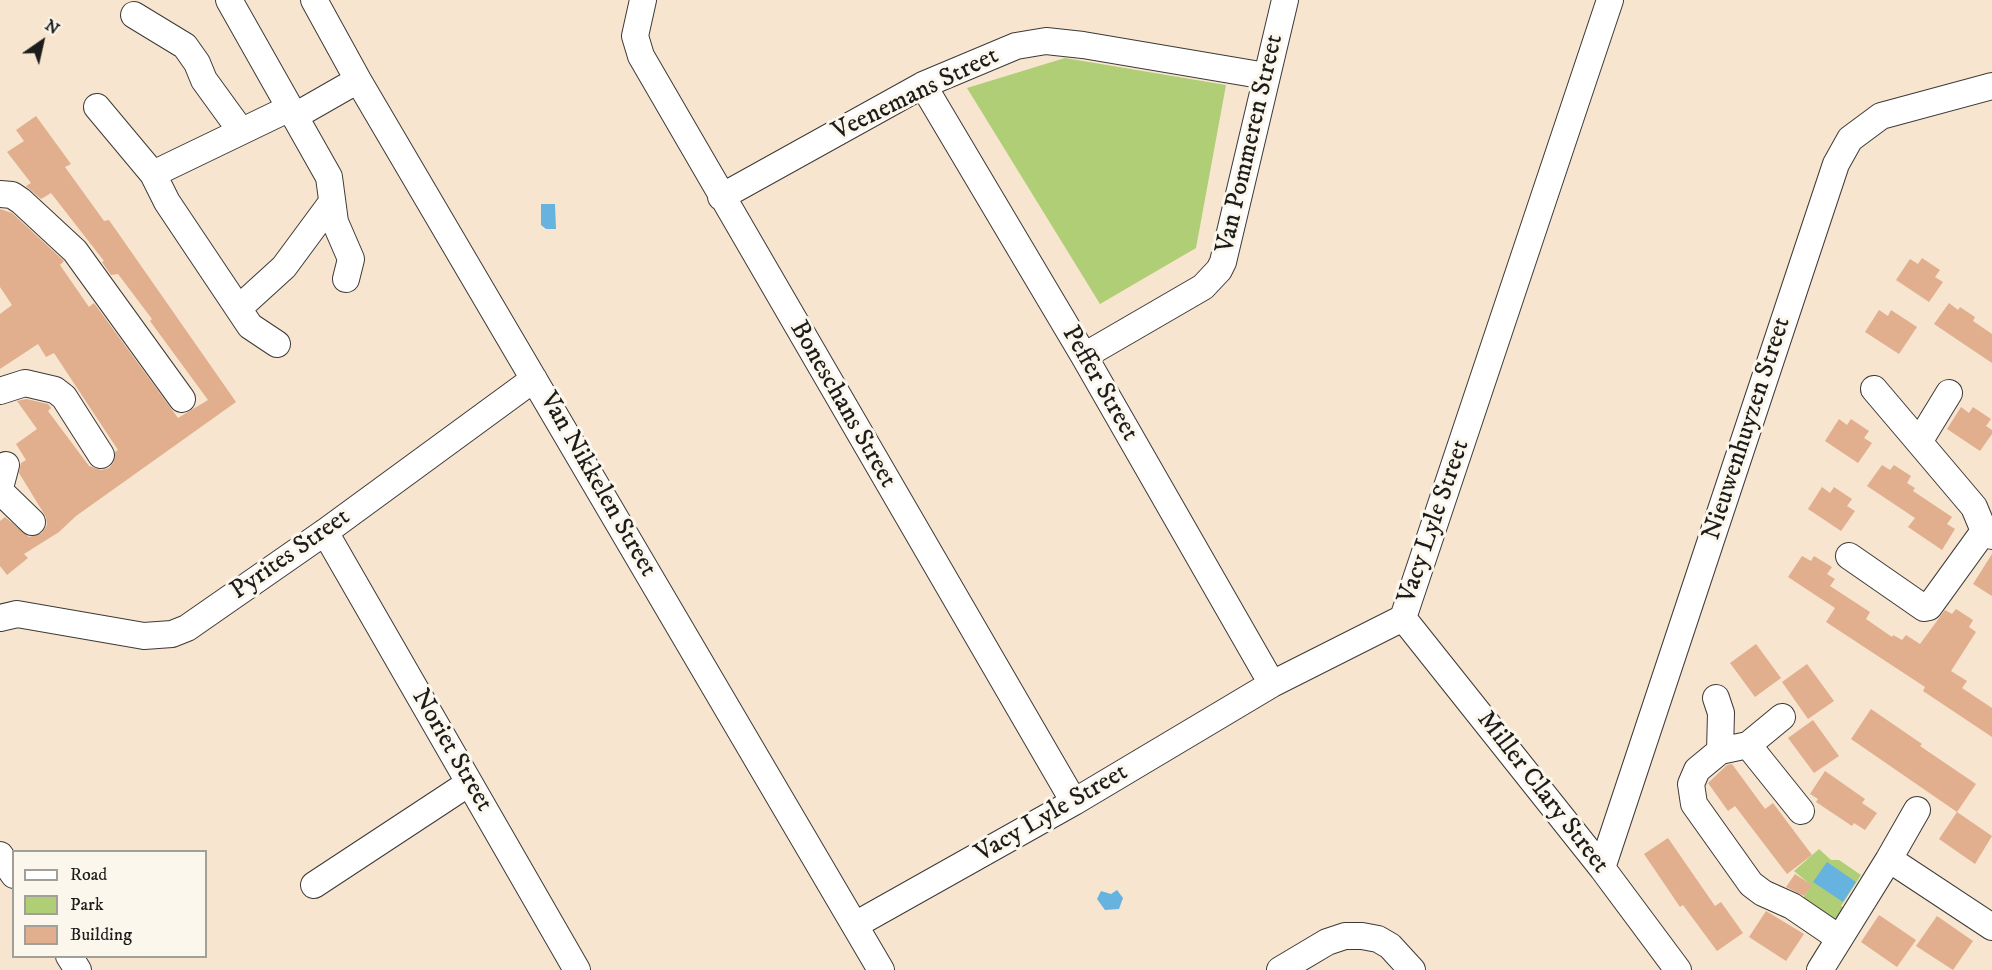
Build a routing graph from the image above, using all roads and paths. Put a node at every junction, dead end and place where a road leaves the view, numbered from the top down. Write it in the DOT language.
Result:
graph roads {
  1 [pos="229,0"];
  2 [pos="314,0"];
  3 [pos="643,0"];
  4 [pos="1285,0"];
  5 [pos="1610,0"];
  6 [pos="134,15"];
  7 [pos="1266,76"];
  8 [pos="358,80"];
  9 [pos="923,85"];
  10 [pos="1992,86"];
  11 [pos="97,107"];
  12 [pos="292,112"];
  13 [pos="241,131"];
  14 [pos="153,174"];
  15 [pos="0,195"];
  16 [pos="721,197"];
  17 [pos="332,202"];
  18 [pos="346,279"];
  19 [pos="239,308"];
  20 [pos="277,344"];
  21 [pos="1084,356"];
  22 [pos="534,379"];
  23 [pos="1874,389"];
  24 [pos="0,391"];
  25 [pos="1948,393"];
  26 [pos="182,399"];
  27 [pos="1919,442"];
  28 [pos="101,455"];
  29 [pos="2,481"];
  30 [pos="1983,499"];
  31 [pos="32,522"];
  32 [pos="325,532"];
  33 [pos="1988,533"];
  34 [pos="1850,556"];
  35 [pos="8,616"];
  36 [pos="1403,618"];
  37 [pos="1272,684"];
  38 [pos="1716,698"];
  39 [pos="1782,717"];
  40 [pos="1748,745"];
  41 [pos="1720,751"];
  42 [pos="469,783"];
  43 [pos="1074,802"];
  44 [pos="1917,810"];
  45 [pos="1801,811"];
  46 [pos="0,855"];
  47 [pos="1888,859"];
  48 [pos="1602,868"];
  49 [pos="12,872"];
  50 [pos="314,885"];
  51 [pos="855,924"];
  52 [pos="1992,927"];
  53 [pos="1839,938"];
  54 [pos="1822,969"];
  55 [pos="577,970"];
  56 [pos="881,970"];
  57 [pos="1280,970"];
  58 [pos="1412,970"];
  59 [pos="1678,970"];
  1 -- 12 [label="street"];
  2 -- 8 [label="street, Van Nikkelen Street"];
  3 -- 16 [label="street, Boneschans Street"];
  4 -- 7 [label="street, Van Pommeren Street"];
  5 -- 36 [label="street, Vacy Lyle Street"];
  6 -- 13 [label="street"];
  7 -- 9 [label="street, Veenemans Street"];
  7 -- 21 [label="street, Van Pommeren Street"];
  8 -- 12 [label="street"];
  8 -- 22 [label="street, Van Nikkelen Street"];
  9 -- 16 [label="street, Veenemans Street"];
  9 -- 21 [label="street, Peffer Street"];
  10 -- 48 [label="street, Nieuwenhuyzen Street"];
  11 -- 14 [label="street"];
  12 -- 13 [label="street"];
  12 -- 17 [label="street"];
  13 -- 14 [label="street"];
  14 -- 19 [label="street"];
  15 -- 26 [label="street"];
  16 -- 43 [label="street, Boneschans Street"];
  17 -- 18 [label="street"];
  17 -- 19 [label="street"];
  19 -- 20 [label="street"];
  21 -- 37 [label="street, Peffer Street"];
  22 -- 32 [label="street, Pyrites Street"];
  22 -- 51 [label="street, Van Nikkelen Street"];
  23 -- 27 [label="street"];
  24 -- 28 [label="street"];
  25 -- 27 [label="street"];
  27 -- 30 [label="street"];
  29 -- 31 [label="street"];
  30 -- 33 [label="street"];
  32 -- 35 [label="street, Pyrites Street"];
  32 -- 42 [label="street, Noriet Street"];
  33 -- 34 [label="street"];
  36 -- 37 [label="street, Vacy Lyle Street"];
  36 -- 48 [label="street, Miller Clary Street"];
  37 -- 43 [label="street, Vacy Lyle Street"];
  38 -- 41 [label="street"];
  39 -- 40 [label="street"];
  40 -- 41 [label="street"];
  40 -- 45 [label="street"];
  41 -- 53 [label="street"];
  42 -- 50 [label="street"];
  42 -- 55 [label="street, Noriet Street"];
  43 -- 51 [label="street, Vacy Lyle Street"];
  44 -- 47 [label="street"];
  46 -- 49 [label="street"];
  47 -- 52 [label="street"];
  47 -- 53 [label="street"];
  48 -- 59 [label="street, Miller Clary Street"];
  51 -- 56 [label="street, Van Nikkelen Street"];
  53 -- 54 [label="street"];
  57 -- 58 [label="street"];
}
